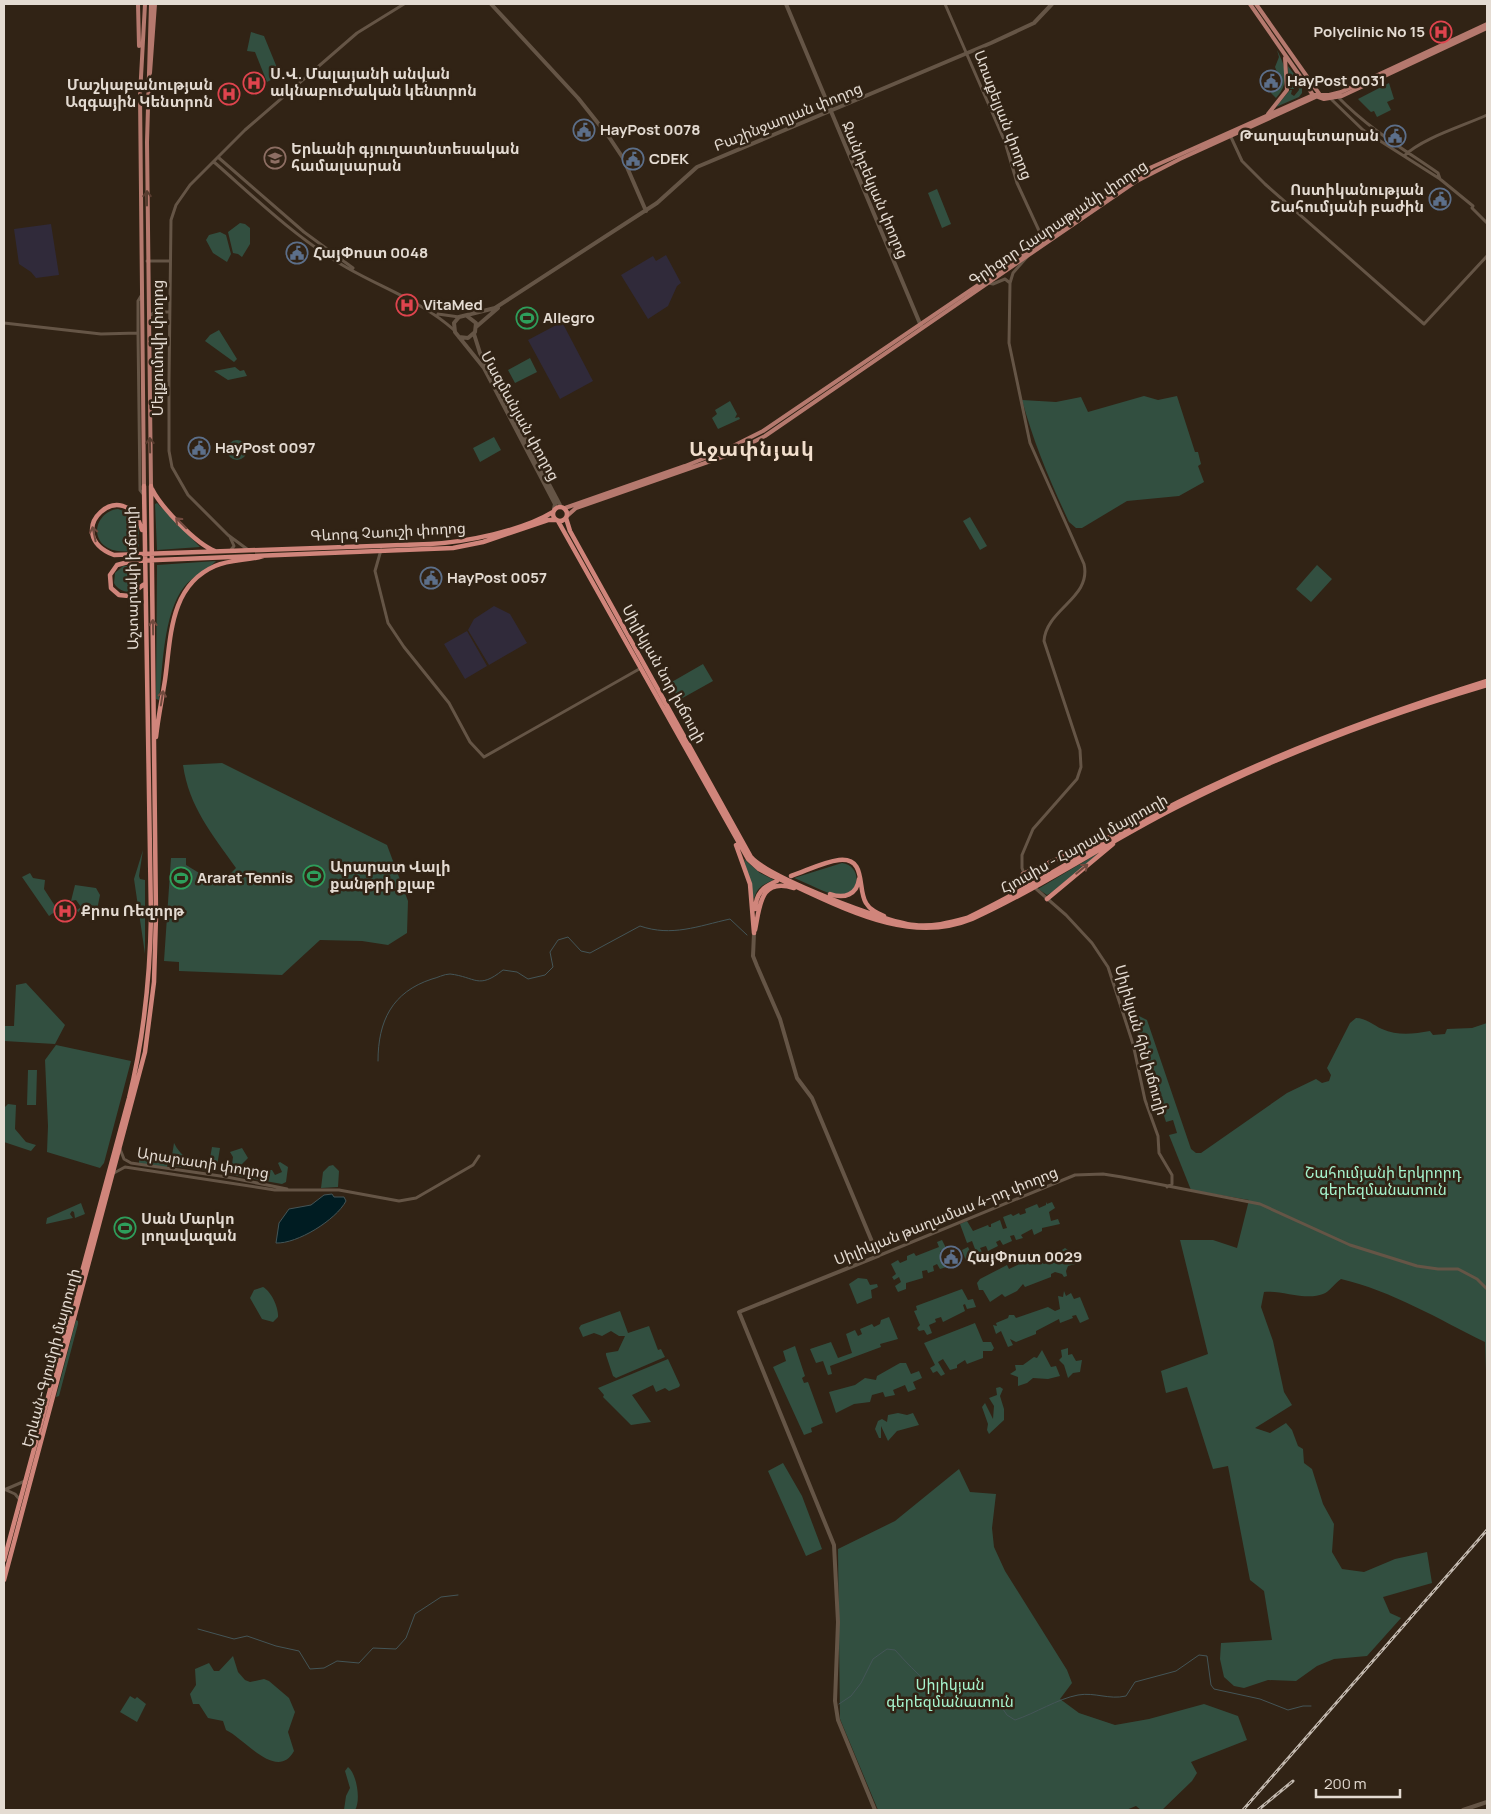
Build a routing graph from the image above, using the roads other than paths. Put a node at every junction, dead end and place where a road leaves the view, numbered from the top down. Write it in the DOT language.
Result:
graph roads {
  1 [pos="138,4"];
  2 [pos="145,4"];
  3 [pos="151,4"];
  4 [pos="155,4"];
  5 [pos="404,4"];
  6 [pos="490,4"];
  7 [pos="786,4"];
  8 [pos="945,4"];
  9 [pos="1052,4"];
  10 [pos="1250,4"];
  11 [pos="1256,4"];
  12 [pos="1487,24"];
  13 [pos="1487,28"];
  14 [pos="967,54"];
  15 [pos="1284,54"];
  16 [pos="140,56"];
  17 [pos="148,95"];
  18 [pos="1317,96"];
  19 [pos="1338,97"];
  20 [pos="1331,99"];
  21 [pos="1344,103"];
  22 [pos="1340,107"];
  23 [pos="831,112"];
  24 [pos="1267,115"];
  25 [pos="1487,115"];
  26 [pos="1368,127"];
  27 [pos="1363,130"];
  28 [pos="1230,134"];
  29 [pos="141,142"];
  30 [pos="147,142"];
  31 [pos="1408,152"];
  32 [pos="1404,156"];
  33 [pos="219,158"];
  34 [pos="214,162"];
  35 [pos="1440,179"];
  36 [pos="647,210"];
  37 [pos="1487,223"];
  38 [pos="1060,229"];
  39 [pos="1041,235"];
  40 [pos="1021,254"];
  41 [pos="1027,256"];
  42 [pos="1487,256"];
  43 [pos="147,261"];
  44 [pos="169,261"];
  45 [pos="985,279"];
  46 [pos="988,283"];
  47 [pos="1010,283"];
  48 [pos="143,293"];
  49 [pos="169,312"];
  50 [pos="148,316"];
  51 [pos="467,316"];
  52 [pos="459,317"];
  53 [pos="4,323"];
  54 [pos="921,326"];
  55 [pos="476,327"];
  56 [pos="454,330"];
  57 [pos="138,333"];
  58 [pos="474,334"];
  59 [pos="459,337"];
  60 [pos="143,404"];
  61 [pos="150,404"];
  62 [pos="144,486"];
  63 [pos="151,486"];
  64 [pos="144,496"];
  65 [pos="563,507"];
  66 [pos="554,510"];
  67 [pos="567,517"];
  68 [pos="557,521"];
  69 [pos="228,535"];
  70 [pos="144,536"];
  71 [pos="381,550"];
  72 [pos="252,552"];
  73 [pos="219,553"];
  74 [pos="229,553"];
  75 [pos="271,554"];
  76 [pos="144,584"];
  77 [pos="641,668"];
  78 [pos="1487,683"];
  79 [pos="154,764"];
  80 [pos="717,799"];
  81 [pos="720,809"];
  82 [pos="152,823"];
  83 [pos="1126,830"];
  84 [pos="1118,839"];
  85 [pos="742,842"];
  86 [pos="859,870"];
  87 [pos="1024,874"];
  88 [pos="791,876"];
  89 [pos="1043,879"];
  90 [pos="777,881"];
  91 [pos="813,890"];
  92 [pos="1013,895"];
  93 [pos="819,896"];
  94 [pos="1047,899"];
  95 [pos="895,921"];
  96 [pos="754,934"];
  97 [pos="131,1098"];
  98 [pos="119,1147"];
  99 [pos="479,1156"];
  100 [pos="114,1173"];
  101 [pos="1167,1187"];
  102 [pos="289,1190"];
  103 [pos="103,1202"];
  104 [pos="878,1256"];
  105 [pos="1487,1289"];
  106 [pos="75,1309"];
  107 [pos="25,1481"];
  108 [pos="5,1490"];
  109 [pos="20,1500"];
  110 [pos="4,1560"];
  111 [pos="4,1580"];
  112 [pos="1487,1802"];
  113 [pos="875,1810"];
  114 [pos="1463,1810"];
  1 -- 16 [label="main road"];
  2 -- 16 [label="main road, Աշտարակի խճուղի"];
  3 -- 17 [label="main road, Աշտարակի խճուղի"];
  4 -- 17 [label="main road"];
  5 -- 33 [label="street, Մելքումովի փողոց"];
  6 -- 36 [label="main road"];
  7 -- 23 [label="main road, Ջանիբեկյան փողոց"];
  8 -- 14 [label="street, Առաքելյան փողոց"];
  9 -- 14 [label="main road, Բաշինջաղյան փողոց"];
  10 -- 15 [label="main road"];
  11 -- 18 [label="main road"];
  12 -- 18 [label="main road"];
  13 -- 19 [label="main road"];
  14 -- 23 [label="main road, Բաշինջաղյան փողոց"];
  14 -- 39 [label="street, Առաքելյան փողոց"];
  15 -- 18 [label="main road"];
  15 -- 24 [label="main road"];
  16 -- 29 [label="main road, Աշտարակի խճուղի"];
  17 -- 30 [label="main road, Աշտարակի խճուղի"];
  18 -- 20 [label="main road"];
  18 -- 24 [label="main road, Գրիգոր Հասրաթյանի փողոց"];
  18 -- 28 [label="main road, Գրիգոր Հասրաթյանի փողոց"];
  19 -- 20 [label="main road"];
  19 -- 21 [label="street"];
  20 -- 22 [label="street"];
  21 -- 22 [label="street"];
  21 -- 26 [label="street"];
  22 -- 27 [label="street"];
  23 -- 36 [label="main road, Բաշինջաղյան փողոց"];
  23 -- 54 [label="main road, Ջանիբեկյան փողոց"];
  24 -- 28 [label="main road, Գրիգոր Հասրաթյանի փողոց"];
  25 -- 31 [label="street"];
  26 -- 27 [label="street"];
  26 -- 31 [label="street"];
  27 -- 32 [label="street"];
  28 -- 38 [label="main road, Գրիգոր Հասրաթյանի փողոց"];
  28 -- 41 [label="main road, Գրիգոր Հասրաթյանի փողոց"];
  28 -- 42 [label="street"];
  29 -- 30 [label="main road"];
  29 -- 48 [label="main road, Աշտարակի խճուղի"];
  43 -- 30 [label="main road, Աշտարակի խճուղի, one-way"];
  31 -- 32 [label="street"];
  31 -- 35 [label="street"];
  32 -- 35 [label="street"];
  33 -- 34 [label="street, Մելքումովի փողոց"];
  33 -- 52 [label="street"];
  34 -- 44 [label="street, Մելքումովի փողոց"];
  34 -- 56 [label="street"];
  35 -- 37 [label="street"];
  36 -- 51 [label="main road, Բաշինջաղյան փողոց"];
  36 -- 55 [label="main road, Բաշինջաղյան փողոց"];
  38 -- 39 [label="street"];
  38 -- 40 [label="main road, Գրիգոր Հասրաթյանի փողոց"];
  39 -- 40 [label="street"];
  40 -- 45 [label="main road, Գրիգոր Հասրաթյանի փողոց"];
  41 -- 46 [label="main road, Գրիգոր Հասրաթյանի փողոց"];
  41 -- 47 [label="street"];
  43 -- 44 [label="street"];
  43 -- 50 [label="main road, Աշտարակի խճուղի"];
  44 -- 49 [label="street, Մելքումովի փողոց"];
  45 -- 46 [label="street"];
  45 -- 54 [label="main road, Գրիգոր Հասրաթյանի փողոց"];
  46 -- 47 [label="street"];
  46 -- 54 [label="main road, Գրիգոր Հասրաթյանի փողոց"];
  47 -- 87 [label="street"];
  48 -- 57 [label="street"];
  48 -- 60 [label="main road, Աշտարակի խճուղի"];
  49 -- 50 [label="street"];
  49 -- 69 [label="street, Մելքումովի փողոց"];
  50 -- 61 [label="main road, Աշտարակի խճուղի"];
  51 -- 52 [label="main road"];
  51 -- 55 [label="main road"];
  52 -- 56 [label="main road"];
  53 -- 57 [label="street"];
  54 -- 65 [label="main road"];
  54 -- 67 [label="main road"];
  55 -- 58 [label="main road"];
  56 -- 59 [label="main road"];
  57 -- 64 [label="street"];
  58 -- 59 [label="main road"];
  58 -- 65 [label="main road, Մազմանյան փողոց"];
  59 -- 66 [label="main road, Մազմանյան փողոց"];
  60 -- 61 [label="main road"];
  60 -- 62 [label="main road, Աշտարակի խճուղի"];
  63 -- 61 [label="main road, Աշտարակի խճուղի, one-way"];
  62 -- 64 [label="highway, Աշտարակի խճուղի"];
  73 -- 63 [label="highway, one-way"];
  79 -- 63 [label="highway, Աշտարակի խճուղի, one-way"];
  64 -- 70 [label="highway, Աշտարակի խճուղի"];
  65 -- 66 [label="highway, Գևորգ Չաուշի փողոց"];
  65 -- 67 [label="highway, Սիլիկյան նոր խճուղի"];
  66 -- 68 [label="highway, Սիլիկյան նոր խճուղի"];
  66 -- 72 [label="highway, Գևորգ Չաուշի փողոց"];
  67 -- 68 [label="highway, Գևորգ Չաուշի փողոց"];
  67 -- 80 [label="highway, Սիլիկյան նոր խճուղի"];
  68 -- 71 [label="highway, Գևորգ Չաուշի փողոց"];
  68 -- 77 [label="highway, Սիլիկյան նոր խճուղի"];
  69 -- 72 [label="street, Մելքումովի փողոց"];
  69 -- 74 [label="street"];
  73 -- 70 [label="highway, Գևորգ Չաուշի փողոց, one-way"];
  70 -- 76 [label="highway, Աշտարակի խճուղի"];
  71 -- 75 [label="highway, Գևորգ Չաուշի փողոց"];
  71 -- 77 [label="street"];
  72 -- 74 [label="highway, Գևորգ Չաուշի փողոց"];
  73 -- 74 [label="highway, Գևորգ Չաուշի փողոց"];
  75 -- 76 [label="highway"];
  79 -- 75 [label="highway, one-way"];
  76 -- 82 [label="highway, Աշտարակի խճուղի"];
  77 -- 80 [label="highway, Սիլիկյան նոր խճուղի"];
  78 -- 83 [label="highway, Հյուսիս - Հարավ մայրուղի"];
  78 -- 84 [label="highway, Հյուսիս - Հարավ մայրուղի"];
  79 -- 82 [label="highway, Աշտարակի խճուղի"];
  80 -- 81 [label="highway, Սիլիկյան նոր խճուղի"];
  80 -- 85 [label="highway, Սիլիկյան նոր խճուղի"];
  81 -- 93 [label="highway, Հյուսիս - Հարավ մայրուղի"];
  81 -- 96 [label="highway"];
  82 -- 97 [label="highway, Աշտարակի խճուղի"];
  83 -- 87 [label="highway"];
  83 -- 89 [label="highway, Հյուսիս - Հարավ մայրուղի"];
  84 -- 89 [label="highway, Հյուսիս - Հարավ մայրուղի"];
  94 -- 84 [label="highway, one-way"];
  85 -- 91 [label="highway, Հյուսիս - Հարավ մայրուղի"];
  86 -- 88 [label="highway"];
  86 -- 91 [label="highway"];
  86 -- 95 [label="highway"];
  87 -- 94 [label="street, Սիլիկյան հին խճուղի"];
  89 -- 92 [label="highway, Հյուսիս - Հարավ մայրուղի"];
  90 -- 96 [label="highway"];
  91 -- 95 [label="highway, Հյուսիս - Հարավ մայրուղի"];
  92 -- 93 [label="highway, Հյուսիս - Հարավ մայրուղի"];
  92 -- 95 [label="highway, Հյուսիս - Հարավ մայրուղի"];
  93 -- 96 [label="highway"];
  94 -- 101 [label="street, Սիլիկյան հին խճուղի"];
  96 -- 104 [label="main road"];
  97 -- 98 [label="highway, Աշտարակի խճուղի"];
  97 -- 98 [label="highway, Աշտարակի խճուղի"];
  98 -- 100 [label="highway, Երևան-Գյումրի մայրուղի"];
  98 -- 102 [label="street, Արարատի փողոց"];
  98 -- 103 [label="highway, Երևան-Գյումրի մայրուղի"];
  99 -- 102 [label="street, Արարատի փողոց"];
  100 -- 102 [label="street, Արարատի փողոց"];
  100 -- 103 [label="highway, Երևան-Գյումրի մայրուղի"];
  101 -- 104 [label="street, Սիլիկյան թաղամաս 4-րդ փողոց"];
  101 -- 105 [label="street"];
  103 -- 106 [label="highway, Երևան-Գյումրի մայրուղի"];
  104 -- 113 [label="main road, Սիլիկյան թաղամաս 4-րդ փողոց"];
  106 -- 107 [label="highway, Երևան-Գյումրի մայրուղի"];
  106 -- 111 [label="highway, Երևան-Գյումրի մայրուղի"];
  107 -- 108 [label="street"];
  107 -- 109 [label="highway, Երևան-Գյումրի մայրուղի"];
  108 -- 109 [label="street"];
  109 -- 110 [label="highway, Երևան-Գյումրի մայրուղի"];
  112 -- 114 [label="main road"];
}
